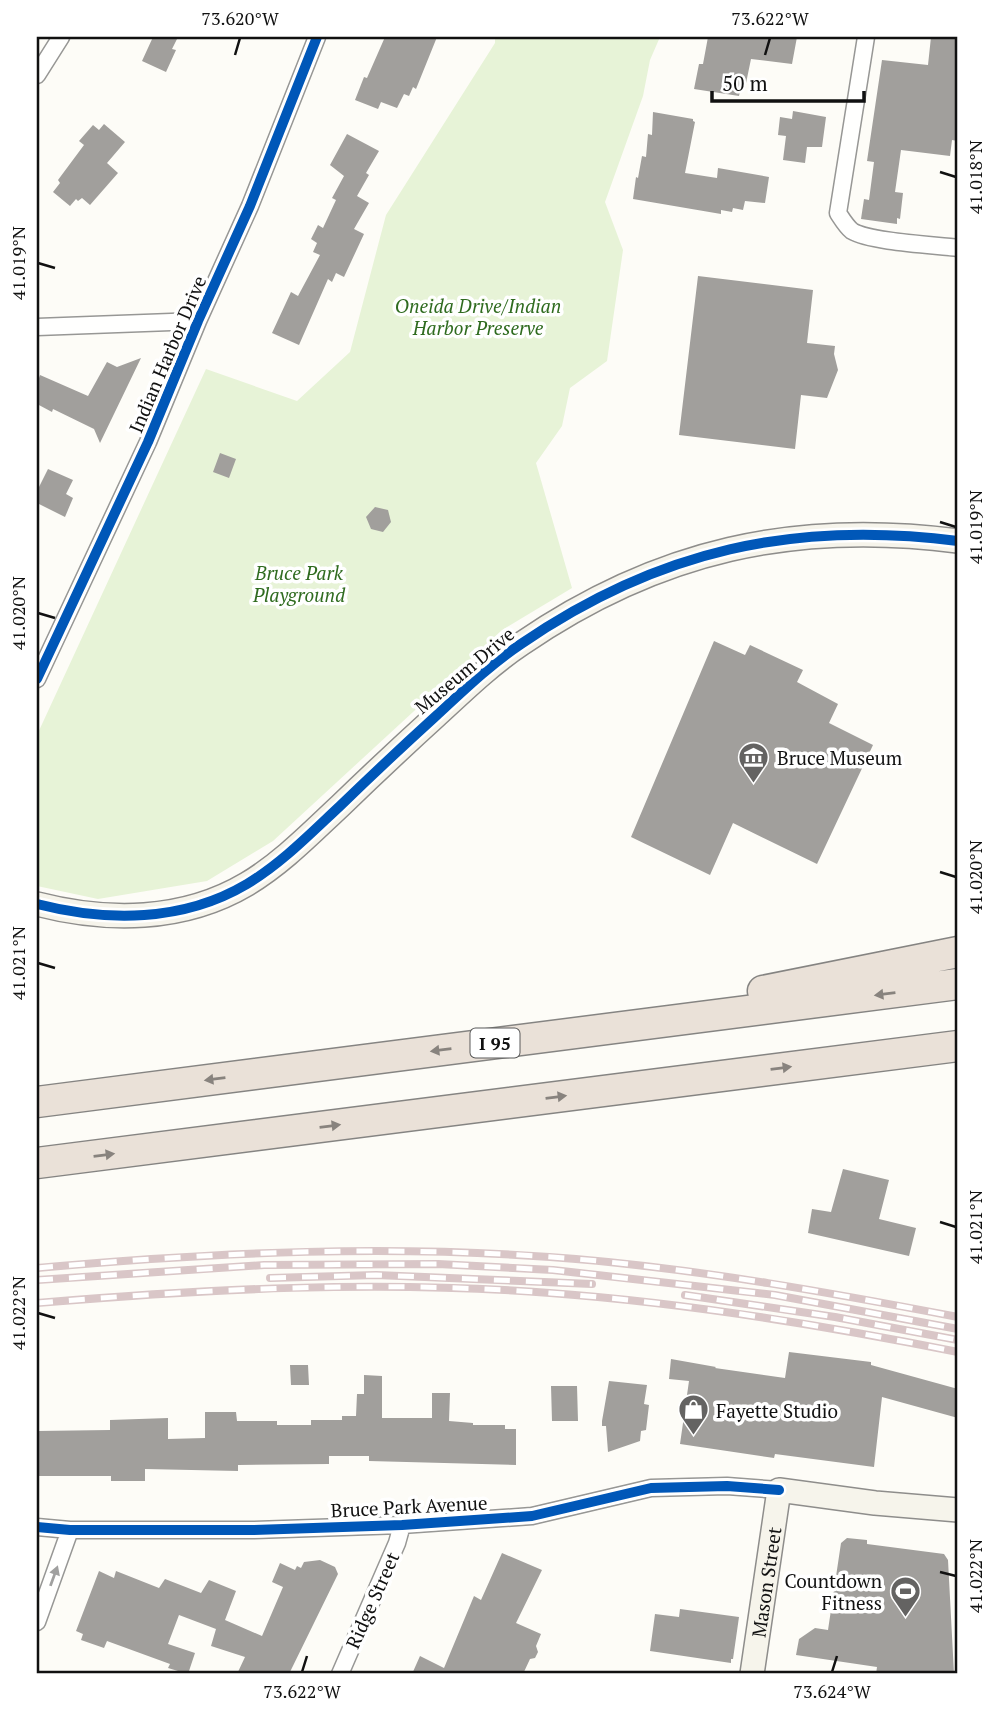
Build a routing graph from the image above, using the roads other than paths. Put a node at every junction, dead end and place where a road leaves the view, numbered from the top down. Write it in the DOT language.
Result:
graph roads {
  1 [pos="61,37"];
  2 [pos="317,37"];
  3 [pos="866,37"];
  4 [pos="37,75"];
  5 [pos="958,248"];
  6 [pos="198,321"];
  7 [pos="37,327"];
  8 [pos="958,541"];
  9 [pos="37,679"];
  10 [pos="37,904"];
  11 [pos="956,953"];
  12 [pos="956,985"];
  13 [pos="494,1043"];
  14 [pos="955,1046"];
  15 [pos="37,1102"];
  16 [pos="37,1163"];
  17 [pos="779,1490"];
  18 [pos="958,1510"];
  19 [pos="402,1525"];
  20 [pos="37,1527"];
  21 [pos="70,1530"];
  22 [pos="37,1622"];
  23 [pos="340,1674"];
  24 [pos="752,1674"];
  1 -- 4 [label="street"];
  2 -- 6 [label="street, Indian Harbor Drive"];
  3 -- 5 [label="street"];
  6 -- 7 [label="street"];
  6 -- 9 [label="street, Indian Harbor Drive"];
  8 -- 10 [label="main road, Museum Drive"];
  11 -- 13 [label="highway"];
  12 -- 13 [label="highway, I 95, one-way"];
  13 -- 15 [label="highway, I 95, one-way"];
  16 -- 14 [label="highway, one-way"];
  17 -- 18 [label="main road, Bruce Park Avenue"];
  17 -- 19 [label="street, Bruce Park Avenue"];
  17 -- 24 [label="main road, Mason Street"];
  19 -- 21 [label="street, Bruce Park Avenue"];
  19 -- 23 [label="street, Ridge Street"];
  20 -- 21 [label="street, Bruce Park Avenue"];
  22 -- 21 [label="street, one-way"];
}
